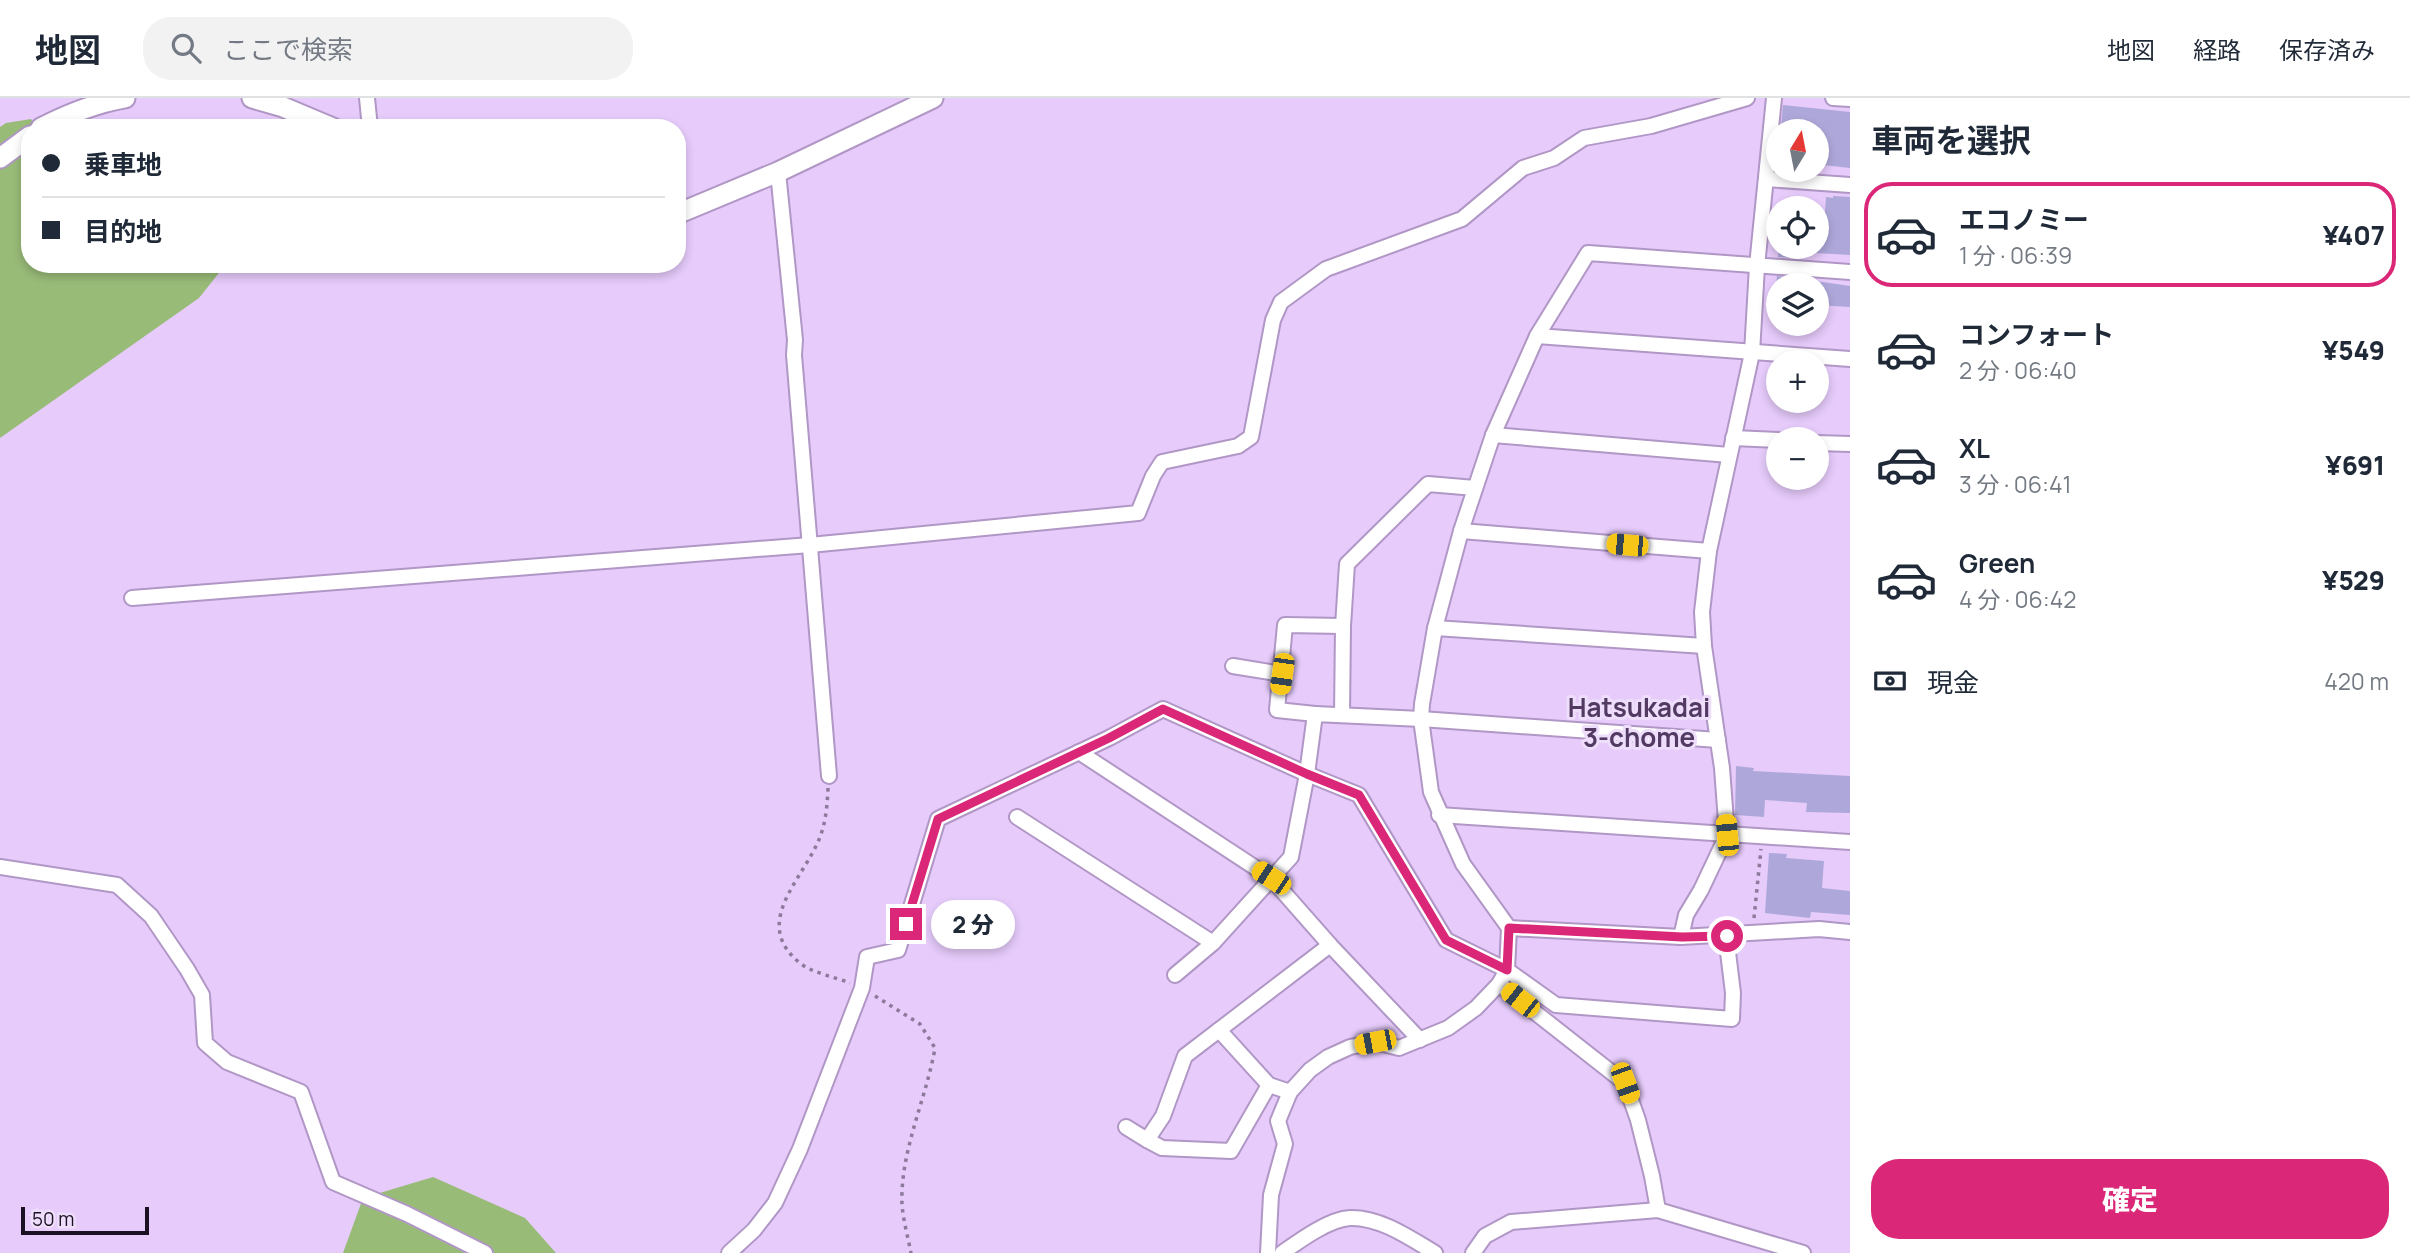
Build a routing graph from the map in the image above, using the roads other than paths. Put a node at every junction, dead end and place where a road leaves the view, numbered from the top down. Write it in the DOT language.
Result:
graph roads {
  1 [pos="125,98"];
  2 [pos="252,98"];
  3 [pos="367,98"];
  4 [pos="933,98"];
  5 [pos="1747,98"];
  6 [pos="1774,98"];
  7 [pos="1833,98"];
  8 [pos="1850,99"];
  9 [pos="59,119"];
  10 [pos="312,119"];
  11 [pos="369,119"];
  12 [pos="1772,119"];
  13 [pos="21,143"];
  14 [pos="0,158"];
  15 [pos="778,172"];
  16 [pos="1766,179"];
  17 [pos="1808,182"];
  18 [pos="1850,185"];
  19 [pos="686,210"];
  20 [pos="1757,266"];
  21 [pos="1850,272"];
  22 [pos="1537,336"];
  23 [pos="1752,353"];
  24 [pos="1850,359"];
  25 [pos="1493,435"];
  26 [pos="1733,438"];
  27 [pos="1766,439"];
  28 [pos="1829,443"];
  29 [pos="1850,444"];
  30 [pos="1729,455"];
  31 [pos="1475,488"];
  32 [pos="1461,531"];
  33 [pos="810,545"];
  34 [pos="1709,551"];
  35 [pos="132,598"];
  36 [pos="1343,626"];
  37 [pos="1435,628"];
  38 [pos="1704,646"];
  39 [pos="1233,666"];
  40 [pos="1282,674"];
  41 [pos="1315,713"];
  42 [pos="1342,715"];
  43 [pos="1421,719"];
  44 [pos="1718,740"];
  45 [pos="1079,752"];
  46 [pos="1307,774"];
  47 [pos="829,776"];
  48 [pos="1440,815"];
  49 [pos="1017,817"];
  50 [pos="1727,835"];
  51 [pos="1850,842"];
  52 [pos="0,867"];
  53 [pos="1271,878"];
  54 [pos="1509,928"];
  55 [pos="1850,932"];
  56 [pos="1727,936"];
  57 [pos="1682,937"];
  58 [pos="1213,943"];
  59 [pos="1329,945"];
  60 [pos="1507,970"];
  61 [pos="1175,975"];
  62 [pos="1499,984"];
  63 [pos="1219,1030"];
  64 [pos="1420,1040"];
  65 [pos="1269,1085"];
  66 [pos="1290,1093"];
  67 [pos="1126,1126"];
  68 [pos="1147,1140"];
  69 [pos="1658,1210"];
  70 [pos="485,1253"];
  71 [pos="729,1253"];
  72 [pos="1268,1253"];
  73 [pos="1282,1253"];
  74 [pos="1435,1253"];
  75 [pos="1473,1253"];
  76 [pos="1803,1253"];
  1 -- 9 [label="main road"];
  2 -- 10 [label="main road"];
  3 -- 11 [label="street"];
  4 -- 15 [label="main road"];
  5 -- 33 [label="street"];
  6 -- 12 [label="street"];
  7 -- 8 [label="street"];
  13 -- 14 [label="main road"];
  15 -- 19 [label="main road"];
  15 -- 33 [label="street"];
  16 -- 20 [label="street"];
  17 -- 18 [label="street"];
  20 -- 21 [label="street"];
  20 -- 22 [label="street"];
  20 -- 23 [label="street"];
  22 -- 23 [label="street"];
  22 -- 25 [label="street"];
  23 -- 24 [label="street"];
  23 -- 26 [label="street"];
  25 -- 30 [label="street"];
  25 -- 31 [label="street"];
  26 -- 27 [label="street"];
  26 -- 30 [label="street"];
  28 -- 29 [label="street"];
  30 -- 34 [label="street"];
  31 -- 32 [label="street"];
  31 -- 36 [label="street"];
  32 -- 34 [label="street"];
  32 -- 37 [label="street"];
  33 -- 35 [label="street"];
  33 -- 47 [label="street"];
  34 -- 38 [label="street"];
  36 -- 40 [label="street"];
  36 -- 42 [label="street"];
  37 -- 38 [label="street"];
  37 -- 43 [label="street"];
  38 -- 44 [label="street"];
  39 -- 40 [label="street"];
  40 -- 41 [label="street"];
  41 -- 42 [label="street"];
  41 -- 46 [label="street"];
  42 -- 43 [label="street"];
  43 -- 44 [label="street"];
  43 -- 48 [label="street"];
  44 -- 50 [label="street"];
  45 -- 46 [label="street"];
  45 -- 53 [label="street"];
  45 -- 71 [label="street"];
  46 -- 53 [label="street"];
  46 -- 60 [label="street"];
  48 -- 50 [label="street"];
  48 -- 54 [label="street"];
  49 -- 58 [label="street"];
  50 -- 51 [label="street"];
  50 -- 57 [label="street"];
  52 -- 70 [label="street"];
  53 -- 58 [label="street"];
  53 -- 59 [label="street"];
  54 -- 57 [label="street"];
  54 -- 60 [label="street"];
  55 -- 56 [label="street"];
  56 -- 57 [label="street"];
  56 -- 60 [label="street"];
  58 -- 61 [label="street"];
  59 -- 63 [label="street"];
  59 -- 64 [label="street"];
  60 -- 62 [label="street"];
  62 -- 64 [label="street"];
  62 -- 69 [label="street"];
  63 -- 65 [label="street"];
  63 -- 68 [label="street"];
  64 -- 66 [label="street"];
  65 -- 66 [label="street"];
  65 -- 68 [label="street"];
  66 -- 72 [label="street"];
  67 -- 68 [label="street"];
  69 -- 75 [label="street"];
  69 -- 76 [label="street"];
  73 -- 74 [label="street"];
}
